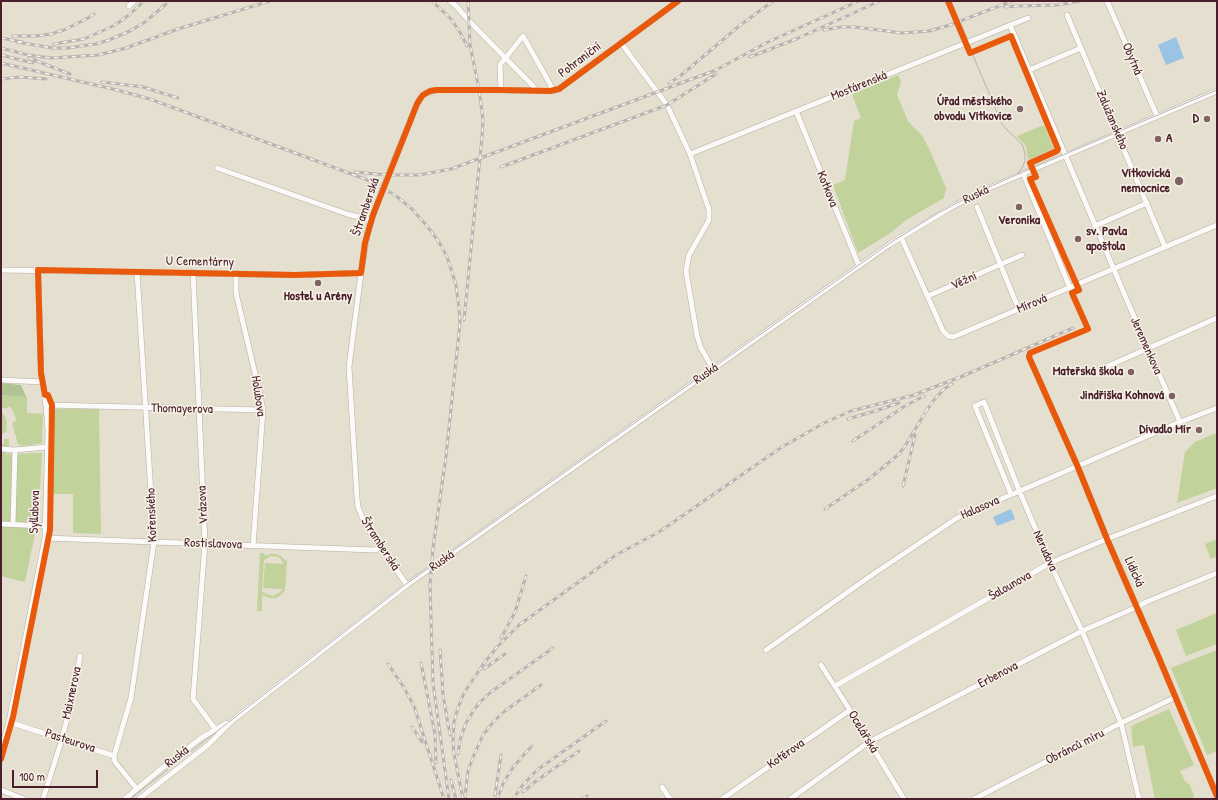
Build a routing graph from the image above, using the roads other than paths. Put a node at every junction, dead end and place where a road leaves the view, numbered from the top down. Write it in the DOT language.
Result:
graph roads {
  1 [pos="134,1"];
  2 [pos="450,1"];
  3 [pos="678,1"];
  4 [pos="948,1"];
  5 [pos="1107,1"];
  6 [pos="129,6"];
  7 [pos="1067,15"];
  8 [pos="1028,18"];
  9 [pos="1010,25"];
  10 [pos="966,42"];
  11 [pos="621,43"];
  12 [pos="1081,48"];
  13 [pos="505,57"];
  14 [pos="1029,70"];
  15 [pos="479,90"];
  16 [pos="501,90"];
  17 [pos="537,91"];
  18 [pos="553,91"];
  19 [pos="1217,91"];
  20 [pos="796,111"];
  21 [pos="1157,116"];
  22 [pos="1118,133"];
  23 [pos="690,154"];
  24 [pos="1065,155"];
  25 [pos="217,168"];
  26 [pos="1023,173"];
  27 [pos="1147,204"];
  28 [pos="977,207"];
  29 [pos="371,220"];
  30 [pos="1217,225"];
  31 [pos="1095,226"];
  32 [pos="902,237"];
  33 [pos="1165,247"];
  34 [pos="1022,256"];
  35 [pos="1000,265"];
  36 [pos="859,266"];
  37 [pos="1,270"];
  38 [pos="38,270"];
  39 [pos="1114,270"];
  40 [pos="137,272"];
  41 [pos="193,272"];
  42 [pos="236,273"];
  43 [pos="361,273"];
  44 [pos="1070,288"];
  45 [pos="928,296"];
  46 [pos="1019,310"];
  47 [pos="1217,318"];
  48 [pos="1147,348"];
  49 [pos="1029,357"];
  50 [pos="1108,366"];
  51 [pos="714,369"];
  52 [pos="1,380"];
  53 [pos="42,382"];
  54 [pos="46,405"];
  55 [pos="146,408"];
  56 [pos="1217,408"];
  57 [pos="198,409"];
  58 [pos="263,410"];
  59 [pos="1180,422"];
  60 [pos="47,447"];
  61 [pos="1,449"];
  62 [pos="15,450"];
  63 [pos="1077,465"];
  64 [pos="1020,490"];
  65 [pos="1011,494"];
  66 [pos="1217,496"];
  67 [pos="1,524"];
  68 [pos="13,524"];
  69 [pos="45,526"];
  70 [pos="45,538"];
  71 [pos="1107,539"];
  72 [pos="154,542"];
  73 [pos="205,543"];
  74 [pos="253,546"];
  75 [pos="381,548"];
  76 [pos="1050,563"];
  77 [pos="1217,573"];
  78 [pos="407,585"];
  79 [pos="1138,607"];
  80 [pos="1082,631"];
  81 [pos="766,650"];
  82 [pos="80,656"];
  83 [pos="821,665"];
  84 [pos="835,686"];
  85 [pos="1176,697"];
  86 [pos="850,710"];
  87 [pos="233,720"];
  88 [pos="9,722"];
  89 [pos="1121,723"];
  90 [pos="216,730"];
  91 [pos="62,738"];
  92 [pos="869,742"];
  93 [pos="1,750"];
  94 [pos="114,756"];
  95 [pos="662,787"];
  96 [pos="137,789"];
  97 [pos="1,790"];
  98 [pos="1217,796"];
  99 [pos="24,799"];
  100 [pos="43,799"];
  101 [pos="124,799"];
  102 [pos="139,799"];
  103 [pos="670,799"];
  104 [pos="722,799"];
  105 [pos="790,799"];
  106 [pos="904,799"];
  107 [pos="974,799"];
  108 [pos="1139,799"];
  1 -- 6 [label="street"];
  2 -- 13 [label="street"];
  3 -- 11 [label="street, Pohraniční"];
  4 -- 10 [label="street"];
  5 -- 21 [label="street, Obytná"];
  7 -- 12 [label="street, Zalužanského"];
  8 -- 9 [label="street, Mostárenská"];
  9 -- 10 [label="street, Mostárenská"];
  9 -- 14 [label="street"];
  10 -- 20 [label="street, Mostárenská"];
  11 -- 18 [label="street, Pohraniční"];
  11 -- 23 [label="street"];
  12 -- 14 [label="street"];
  12 -- 22 [label="street, Zalužanského"];
  13 -- 16 [label="street"];
  13 -- 17 [label="street"];
  13 -- 18 [label="street"];
  14 -- 24 [label="street"];
  15 -- 16 [label="street, Pohraniční"];
  15 -- 29 [label="street, Štramberská"];
  16 -- 17 [label="street, Pohraniční"];
  17 -- 18 [label="street, Pohraniční"];
  19 -- 21 [label="street, Ruská"];
  20 -- 23 [label="street, Mostárenská"];
  20 -- 36 [label="street, Kotkova"];
  21 -- 22 [label="street, Ruská"];
  22 -- 24 [label="street, Ruská"];
  22 -- 27 [label="street, Zalužanského"];
  23 -- 51 [label="street"];
  24 -- 26 [label="street, Ruská"];
  24 -- 31 [label="street, Jeremenkova"];
  25 -- 29 [label="street"];
  26 -- 32 [label="street, Ruská"];
  26 -- 44 [label="street"];
  27 -- 31 [label="street"];
  27 -- 33 [label="street, Zalužanského"];
  28 -- 35 [label="street"];
  29 -- 43 [label="street, Štramberská"];
  30 -- 33 [label="street, Mírová"];
  31 -- 39 [label="street, Jeremenkova"];
  32 -- 36 [label="street, Ruská"];
  32 -- 45 [label="street, Mírová"];
  33 -- 39 [label="street, Mírová"];
  34 -- 35 [label="street, Věžní"];
  35 -- 45 [label="street, Věžní"];
  35 -- 46 [label="street"];
  36 -- 51 [label="street, Ruská"];
  37 -- 38 [label="street, U Cementárny"];
  38 -- 40 [label="street, U Cementárny"];
  38 -- 53 [label="street, Syllabova"];
  39 -- 44 [label="street, Mírová"];
  39 -- 48 [label="street, Jeremenkova"];
  40 -- 41 [label="street, U Cementárny"];
  40 -- 55 [label="street, Kořenského"];
  41 -- 42 [label="street, U Cementárny"];
  41 -- 57 [label="street, Vrázova"];
  42 -- 43 [label="street, U Cementárny"];
  42 -- 58 [label="street, Holubova"];
  43 -- 75 [label="street, Štramberská"];
  44 -- 46 [label="street, Mírová"];
  45 -- 46 [label="street, Mírová"];
  47 -- 48 [label="street"];
  48 -- 50 [label="street"];
  48 -- 59 [label="street, Jeremenkova"];
  49 -- 63 [label="street, Lidická"];
  51 -- 78 [label="street, Ruská"];
  52 -- 53 [label="street"];
  53 -- 54 [label="street, Syllabova"];
  54 -- 55 [label="street, Thomayerova"];
  54 -- 60 [label="street, Syllabova"];
  55 -- 57 [label="street, Thomayerova"];
  55 -- 72 [label="street, Kořenského"];
  56 -- 59 [label="street, Halasova"];
  57 -- 58 [label="street, Thomayerova"];
  57 -- 73 [label="street, Vrázova"];
  58 -- 74 [label="street, Holubova"];
  59 -- 63 [label="street, Halasova"];
  60 -- 62 [label="street"];
  60 -- 69 [label="street, Syllabova"];
  61 -- 62 [label="street"];
  62 -- 68 [label="street"];
  63 -- 64 [label="street, Halasova"];
  63 -- 71 [label="street, Lidická"];
  64 -- 65 [label="street, Halasova"];
  64 -- 65 [label="street, Nerudova"];
  64 -- 76 [label="street, Nerudova"];
  65 -- 81 [label="street, Halasova"];
  66 -- 71 [label="street, Šalounova"];
  67 -- 68 [label="street"];
  68 -- 69 [label="street"];
  69 -- 70 [label="street, Syllabova"];
  70 -- 72 [label="street, Rostislavova"];
  70 -- 88 [label="street, Syllabova"];
  71 -- 76 [label="street, Šalounova"];
  71 -- 79 [label="street, Lidická"];
  72 -- 73 [label="street, Rostislavova"];
  72 -- 94 [label="street, Kořenského"];
  73 -- 74 [label="street, Rostislavova"];
  73 -- 90 [label="street, Vrázova"];
  74 -- 75 [label="street, Rostislavova"];
  75 -- 78 [label="street, Štramberská"];
  76 -- 80 [label="street, Nerudova"];
  76 -- 84 [label="street, Šalounova"];
  77 -- 79 [label="street, Erbenova"];
  78 -- 87 [label="street, Ruská"];
  79 -- 80 [label="street, Erbenova"];
  79 -- 85 [label="street, Lidická"];
  80 -- 89 [label="street, Nerudova"];
  80 -- 92 [label="street, Erbenova"];
  82 -- 91 [label="street, Maixnerova"];
  83 -- 84 [label="street, Ocelářská"];
  84 -- 86 [label="street, Ocelářská"];
  85 -- 89 [label="street, Obránců míru"];
  85 -- 98 [label="street, Lidická"];
  86 -- 92 [label="street, Ocelářská"];
  86 -- 104 [label="street, Kotěrova"];
  87 -- 90 [label="street, Ruská"];
  87 -- 102 [label="street, Ruská"];
  88 -- 91 [label="street, Pasteurova"];
  88 -- 93 [label="street, Syllabova"];
  89 -- 107 [label="street, Obránců míru"];
  89 -- 108 [label="street, Nerudova"];
  90 -- 96 [label="street, Ruská"];
  91 -- 94 [label="street, Pasteurova"];
  91 -- 100 [label="street, Maixnerova"];
  92 -- 105 [label="street, Erbenova"];
  92 -- 106 [label="street, Ocelářská"];
  94 -- 96 [label="street"];
  95 -- 103 [label="street"];
  96 -- 101 [label="street, Ruská"];
  97 -- 99 [label="street"];
}
